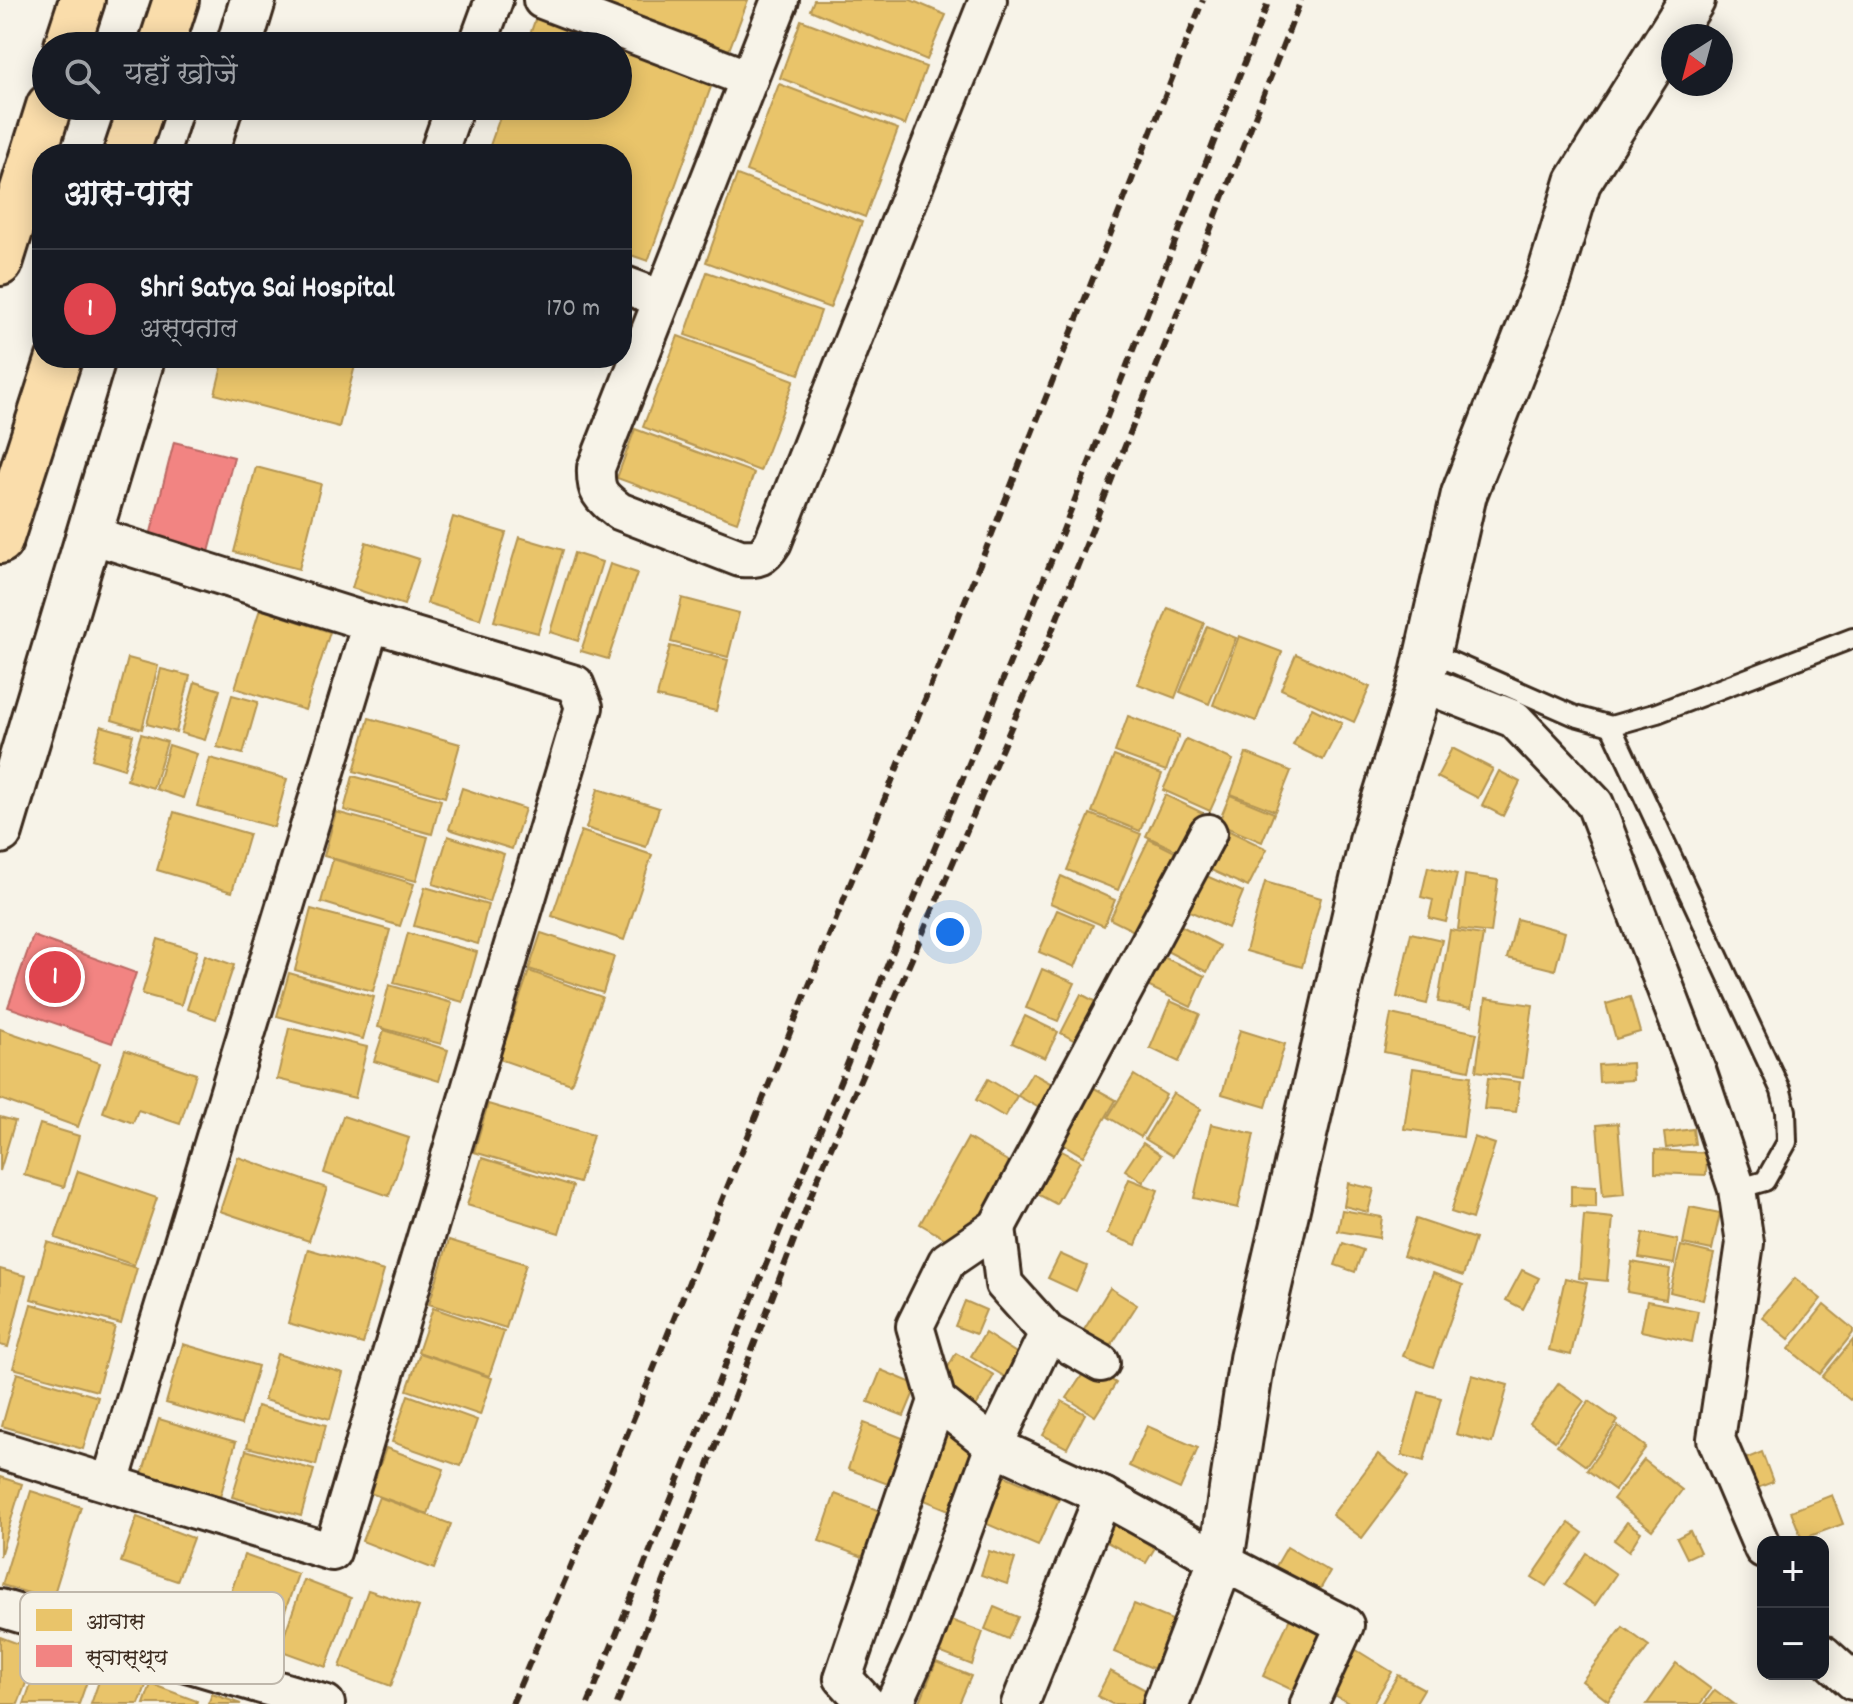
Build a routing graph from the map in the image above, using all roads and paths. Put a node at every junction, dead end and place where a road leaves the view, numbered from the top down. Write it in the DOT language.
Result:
graph roads {
  1 [pos="82,0"];
  2 [pos="176,0"];
  3 [pos="253,0"];
  4 [pos="494,0"];
  5 [pos="542,0"];
  6 [pos="780,0"];
  7 [pos="988,0"];
  8 [pos="1692,0"];
  9 [pos="72,32"];
  10 [pos="166,32"];
  11 [pos="243,32"];
  12 [pos="482,32"];
  13 [pos="626,32"];
  14 [pos="632,34"];
  15 [pos="749,79"];
  16 [pos="45,120"];
  17 [pos="137,120"];
  18 [pos="216,120"];
  19 [pos="450,120"];
  20 [pos="37,144"];
  21 [pos="129,144"];
  22 [pos="208,144"];
  23 [pos="442,144"];
  24 [pos="32,160"];
  25 [pos="0,263"];
  26 [pos="632,288"];
  27 [pos="662,299"];
  28 [pos="56,368"];
  29 [pos="139,368"];
  30 [pos="88,534"];
  31 [pos="0,541"];
  32 [pos="371,623"];
  33 [pos="1853,638"];
  34 [pos="1425,667"];
  35 [pos="1611,726"];
  36 [pos="0,831"];
  37 [pos="1208,833"];
  38 [pos="1737,1189"];
  39 [pos="997,1227"];
  40 [pos="1048,1333"];
  41 [pos="1101,1363"];
  42 [pos="937,1401"];
  43 [pos="994,1446"];
  44 [pos="0,1450"];
  45 [pos="110,1483"];
  46 [pos="1103,1496"];
  47 [pos="1757,1536"];
  48 [pos="1221,1561"];
  49 [pos="0,1608"];
  50 [pos="20,1614"];
  51 [pos="1829,1659"];
  52 [pos="1853,1680"];
  53 [pos="258,1684"];
  54 [pos="326,1704"];
  55 [pos="867,1704"];
  56 [pos="894,1704"];
  57 [pos="1020,1704"];
  58 [pos="1166,1704"];
  59 [pos="1309,1704"];
  1 -- 9 [label="main road"];
  2 -- 10 [label="main road"];
  3 -- 11 [label="street"];
  4 -- 12 [label="street"];
  5 -- 13 [label="street"];
  6 -- 15 [label="street"];
  7 -- 27 [label="street"];
  8 -- 34 [label="street"];
  14 -- 15 [label="street"];
  15 -- 27 [label="street"];
  16 -- 20 [label="main road"];
  17 -- 21 [label="main road"];
  18 -- 22 [label="street"];
  19 -- 23 [label="street"];
  24 -- 25 [label="main road"];
  26 -- 27 [label="street"];
  28 -- 31 [label="main road"];
  29 -- 30 [label="street"];
  30 -- 32 [label="street"];
  30 -- 36 [label="street"];
  32 -- 45 [label="street"];
  32 -- 45 [label="street"];
  33 -- 35 [label="lane"];
  34 -- 35 [label="lane"];
  34 -- 38 [label="street"];
  34 -- 48 [label="street"];
  35 -- 38 [label="lane"];
  37 -- 39 [label="street"];
  38 -- 47 [label="street"];
  39 -- 40 [label="street"];
  39 -- 42 [label="street"];
  40 -- 41 [label="street"];
  40 -- 43 [label="street"];
  42 -- 43 [label="street"];
  42 -- 55 [label="street"];
  43 -- 46 [label="street"];
  43 -- 56 [label="street"];
  44 -- 45 [label="street"];
  46 -- 48 [label="street"];
  46 -- 57 [label="street"];
  48 -- 58 [label="street"];
  48 -- 59 [label="street"];
  49 -- 50 [label="street"];
  51 -- 52 [label="street"];
  53 -- 54 [label="street"];
}
